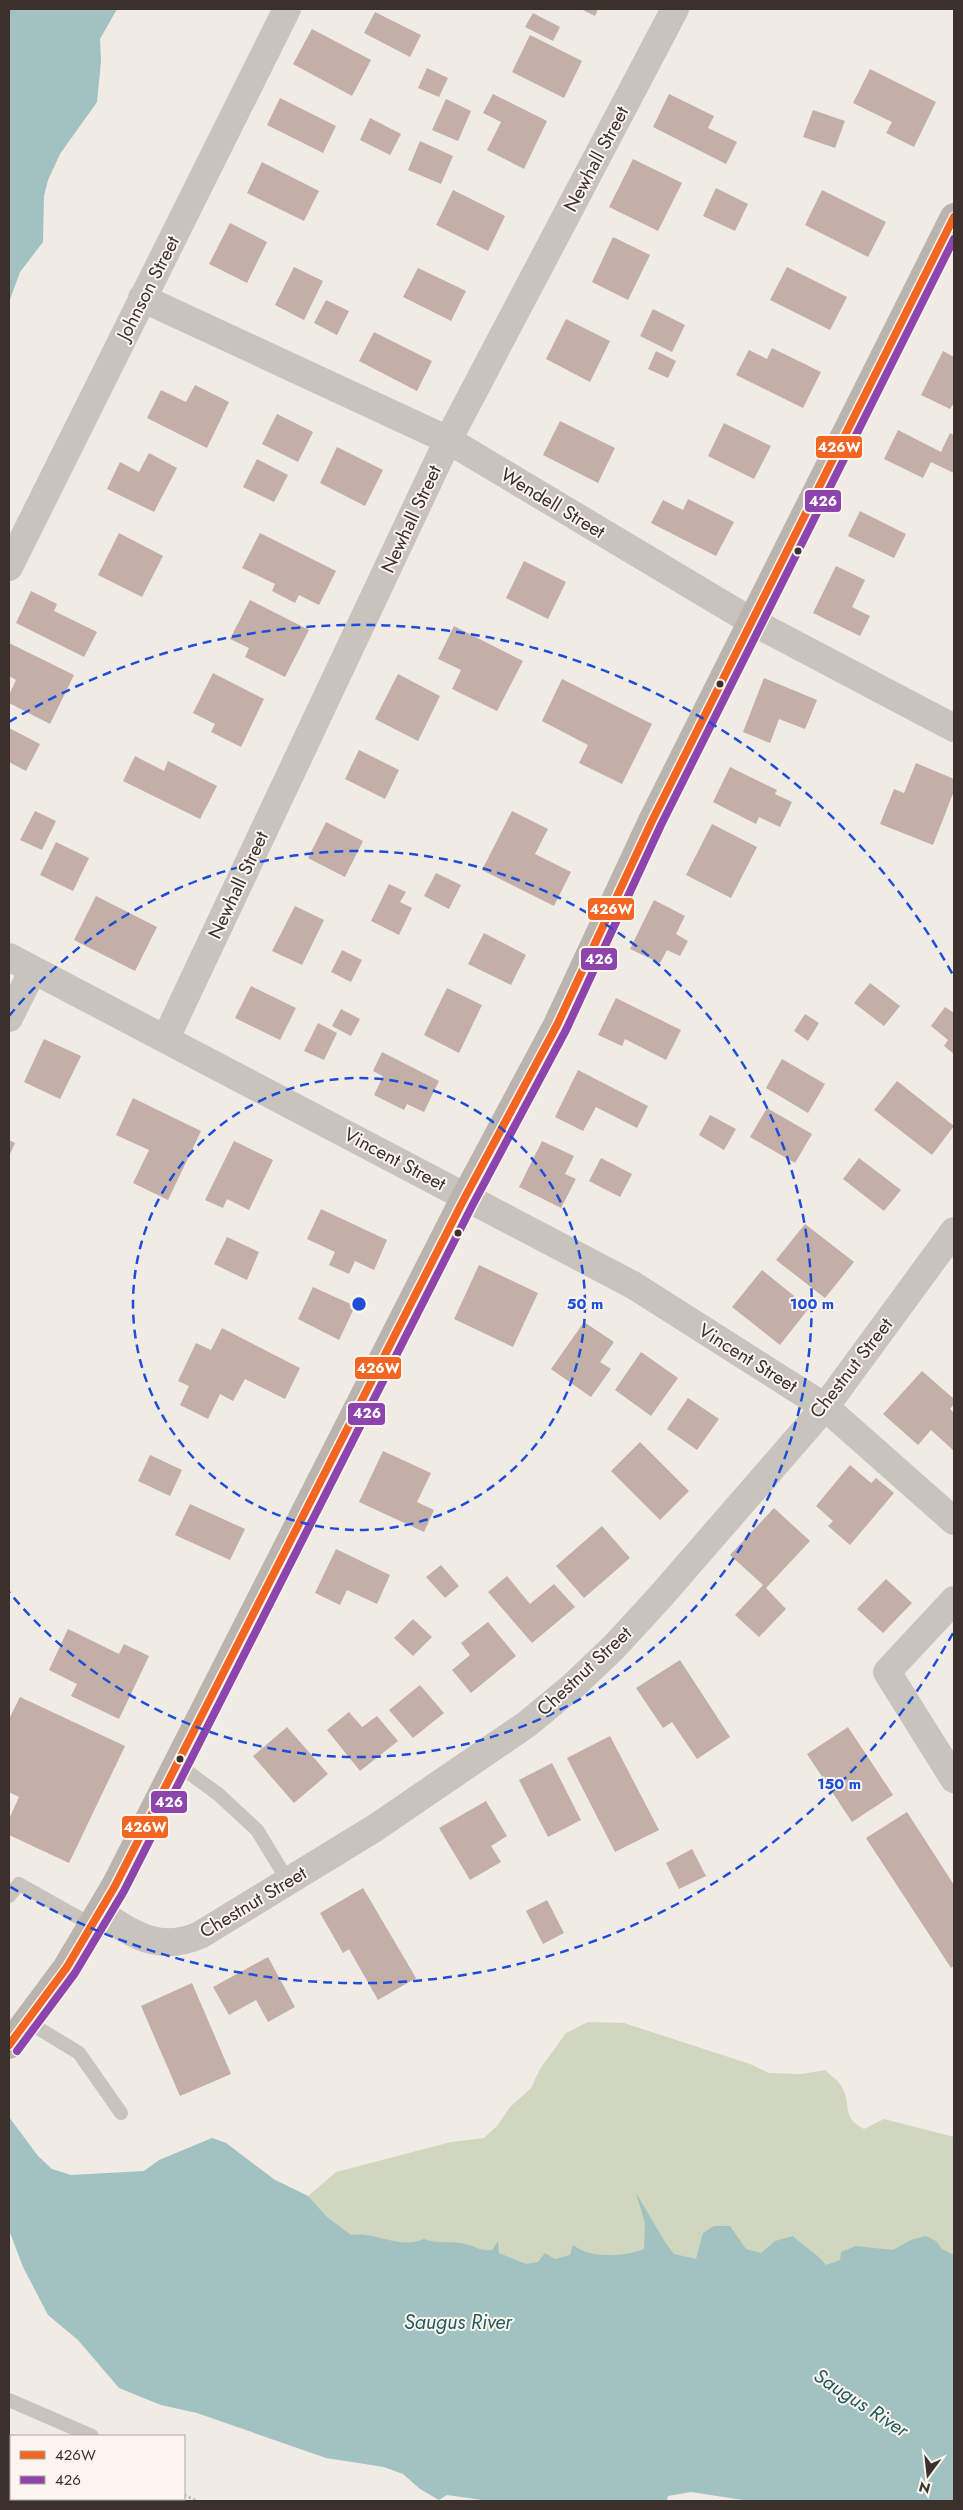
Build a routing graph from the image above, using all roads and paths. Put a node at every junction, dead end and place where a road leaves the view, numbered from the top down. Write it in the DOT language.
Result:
graph roads {
  1 [pos="287,9"];
  2 [pos="675,9"];
  3 [pos="954,217"];
  4 [pos="142,298"];
  5 [pos="448,440"];
  6 [pos="9,567"];
  7 [pos="751,621"];
  8 [pos="954,728"];
  9 [pos="9,957"];
  10 [pos="33,970"];
  11 [pos="9,1018"];
  12 [pos="166,1038"];
  13 [pos="466,1197"];
  14 [pos="954,1231"];
  15 [pos="825,1406"];
  16 [pos="954,1521"];
  17 [pos="954,1600"];
  18 [pos="177,1764"];
  19 [pos="954,1779"];
  20 [pos="288,1881"];
  21 [pos="9,1896"];
  22 [pos="96,1919"];
  23 [pos="28,2022"];
  24 [pos="9,2045"];
  25 [pos="121,2113"];
  26 [pos="9,2400"];
  27 [pos="90,2435"];
  28 [pos="185,2496"];
  29 [pos="197,2501"];
  1 -- 4 [label="street, Johnson Street"];
  2 -- 5 [label="street, Newhall Street"];
  3 -- 7 [label="main road"];
  4 -- 5 [label="street, Wendell Street"];
  4 -- 6 [label="street, Johnson Street"];
  5 -- 7 [label="street, Wendell Street"];
  5 -- 12 [label="street, Newhall Street"];
  7 -- 8 [label="street, Wendell Street"];
  7 -- 13 [label="main road"];
  9 -- 10 [label="street, Vincent Street"];
  10 -- 11 [label="street"];
  10 -- 12 [label="street, Vincent Street"];
  12 -- 13 [label="street, Vincent Street"];
  13 -- 15 [label="street, Vincent Street"];
  13 -- 18 [label="main road"];
  14 -- 15 [label="street, Chestnut Street"];
  15 -- 16 [label="street, Vincent Street"];
  15 -- 20 [label="street, Chestnut Street"];
  17 -- 19 [label="street"];
  18 -- 20 [label="lane"];
  18 -- 22 [label="main road"];
  20 -- 22 [label="street, Chestnut Street"];
  21 -- 22 [label="lane"];
  22 -- 23 [label="main road"];
  23 -- 24 [label="main road"];
  23 -- 25 [label="lane"];
  26 -- 27 [label="lane"];
  28 -- 29 [label="path"];
}
